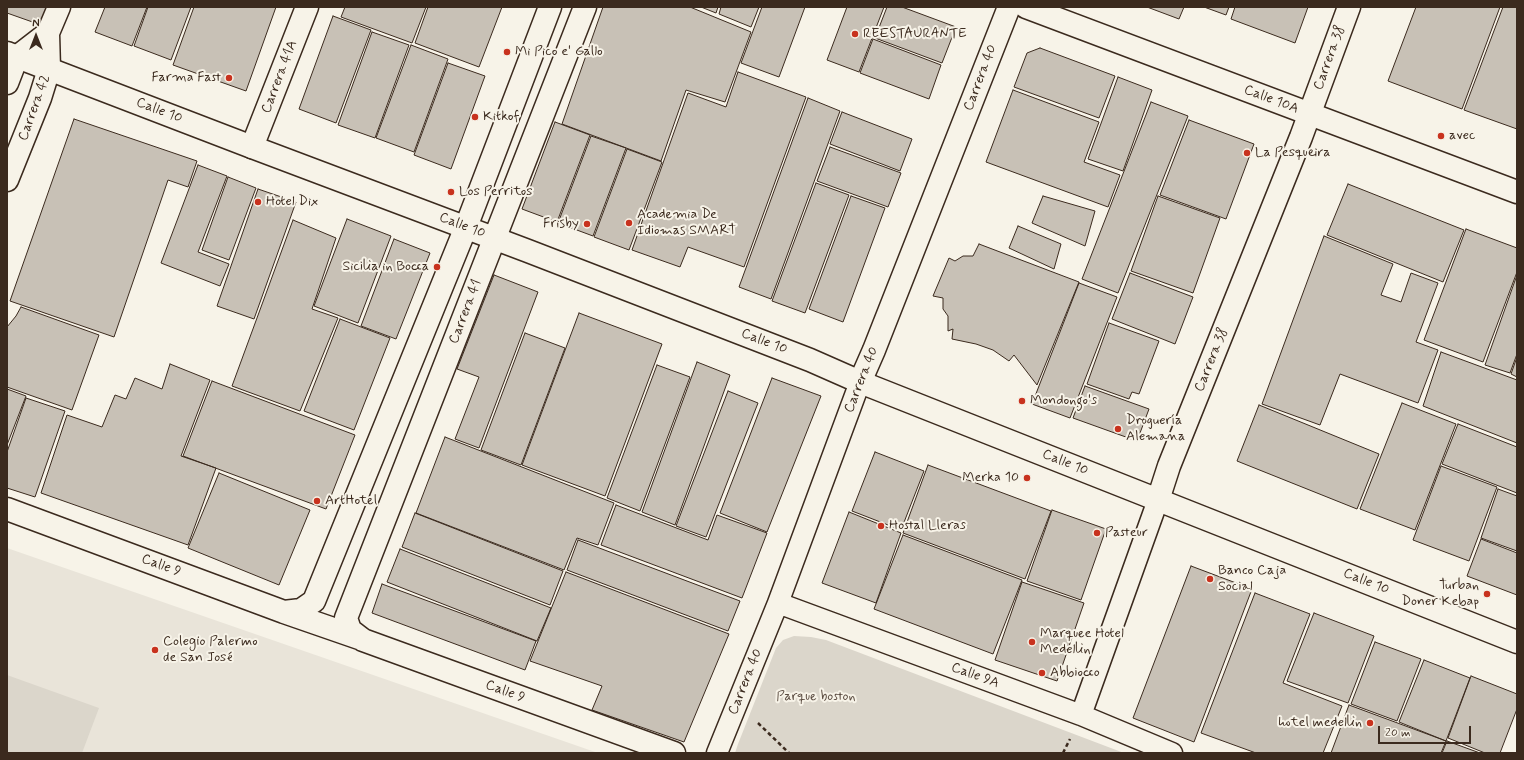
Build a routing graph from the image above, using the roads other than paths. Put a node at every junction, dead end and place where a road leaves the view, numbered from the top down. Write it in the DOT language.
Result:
graph roads {
  1 [pos="59,7"];
  2 [pos="308,7"];
  3 [pos="550,7"];
  4 [pos="585,7"];
  5 [pos="1008,7"];
  6 [pos="1026,7"];
  7 [pos="1349,7"];
  8 [pos="48,33"];
  9 [pos="12,55"];
  10 [pos="49,69"];
  11 [pos="7,82"];
  12 [pos="1310,114"];
  13 [pos="252,147"];
  14 [pos="7,180"];
  15 [pos="1517,192"];
  16 [pos="466,227"];
  17 [pos="495,238"];
  18 [pos="860,382"];
  19 [pos="1158,500"];
  20 [pos="7,509"];
  21 [pos="778,603"];
  22 [pos="284,612"];
  23 [pos="346,618"];
  24 [pos="363,640"];
  25 [pos="1517,642"];
  26 [pos="1081,715"];
  27 [pos="674,753"];
  28 [pos="717,753"];
  29 [pos="1172,753"];
  1 -- 8 [label="street, Carrera 42"];
  2 -- 13 [label="street, Carrera 41A"];
  3 -- 16 [label="street"];
  4 -- 17 [label="street, Carrera 41"];
  5 -- 18 [label="street, Carrera 40"];
  6 -- 12 [label="street, Calle 10A"];
  7 -- 12 [label="street, Carrera 38"];
  8 -- 9 [label="street, Carrera 42"];
  8 -- 10 [label="street, Carrera 42"];
  9 -- 10 [label="street, Calle 10"];
  9 -- 11 [label="street"];
  10 -- 13 [label="street, Calle 10"];
  10 -- 14 [label="street, Carrera 42"];
  12 -- 15 [label="street, Calle 10A"];
  12 -- 19 [label="street, Carrera 38"];
  13 -- 16 [label="street, Calle 10"];
  16 -- 17 [label="street, Calle 10"];
  16 -- 22 [label="street"];
  17 -- 18 [label="street, Calle 10"];
  17 -- 23 [label="street, Carrera 41"];
  18 -- 19 [label="street, Calle 10"];
  18 -- 21 [label="street, Carrera 40"];
  19 -- 25 [label="street, Calle 10"];
  19 -- 26 [label="street, Carrera 38"];
  20 -- 22 [label="street, Calle 9"];
  21 -- 26 [label="street, Calle 9A"];
  21 -- 28 [label="street, Carrera 40"];
  22 -- 24 [label="street, Calle 9"];
  23 -- 24 [label="street, Calle 9"];
  24 -- 27 [label="street, Calle 9"];
  26 -- 29 [label="street, Calle 9A"];
}
